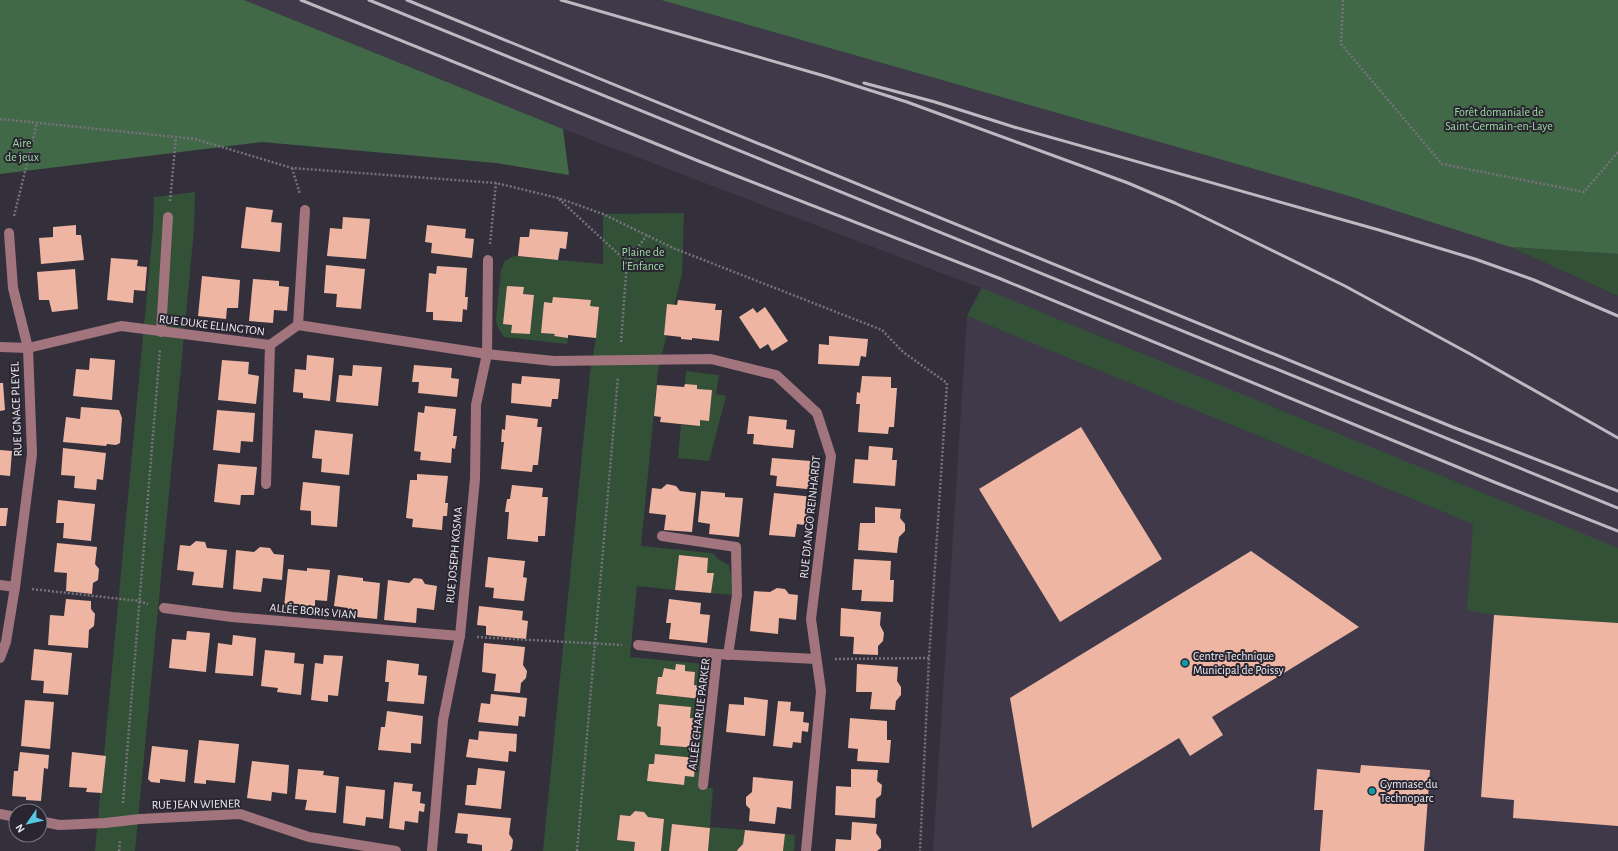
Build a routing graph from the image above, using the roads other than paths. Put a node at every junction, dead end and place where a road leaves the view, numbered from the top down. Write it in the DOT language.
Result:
graph roads {
  1 [pos="305,210"];
  2 [pos="168,217"];
  3 [pos="9,233"];
  4 [pos="488,260"];
  5 [pos="298,325"];
  6 [pos="162,332"];
  7 [pos="270,346"];
  8 [pos="0,347"];
  9 [pos="28,348"];
  10 [pos="487,354"];
  11 [pos="266,484"];
  12 [pos="662,536"];
  13 [pos="0,585"];
  14 [pos="16,588"];
  15 [pos="164,608"];
  16 [pos="460,636"];
  17 [pos="638,646"];
  18 [pos="717,654"];
  19 [pos="728,655"];
  20 [pos="0,658"];
  21 [pos="816,659"];
  22 [pos="704,785"];
  23 [pos="48,823"];
  24 [pos="396,851"];
  25 [pos="432,851"];
  26 [pos="806,851"];
  1 -- 5 [label="street"];
  2 -- 6 [label="street"];
  3 -- 9 [label="street, RUE IGNACE PLEYEL"];
  4 -- 10 [label="street, RUE JOSEPH KOSMA"];
  5 -- 7 [label="street, RUE DUKE ELLINGTON"];
  5 -- 10 [label="street"];
  6 -- 7 [label="street, RUE DUKE ELLINGTON"];
  6 -- 9 [label="street, RUE DUKE ELLINGTON"];
  7 -- 11 [label="street"];
  8 -- 9 [label="street, RUE DUKE ELLINGTON"];
  9 -- 14 [label="street, RUE IGNACE PLEYEL"];
  10 -- 16 [label="street, RUE JOSEPH KOSMA"];
  10 -- 21 [label="street, RUE DJANGO REINHARDT"];
  12 -- 19 [label="street, ALLÉE CHARLIE PARKER"];
  13 -- 14 [label="street"];
  14 -- 20 [label="street, RUE IGNACE PLEYEL"];
  15 -- 16 [label="street, ALLÉE BORIS VIAN"];
  16 -- 25 [label="street, RUE JOSEPH KOSMA"];
  17 -- 18 [label="street"];
  18 -- 19 [label="street, ALLÉE CHARLIE PARKER"];
  18 -- 22 [label="street, ALLÉE CHARLIE PARKER"];
  19 -- 21 [label="street, ALLÉE CHARLIE PARKER"];
  21 -- 26 [label="street, RUE DJANGO REINHARDT"];
  23 -- 24 [label="street, RUE JEAN WIENER"];
}
